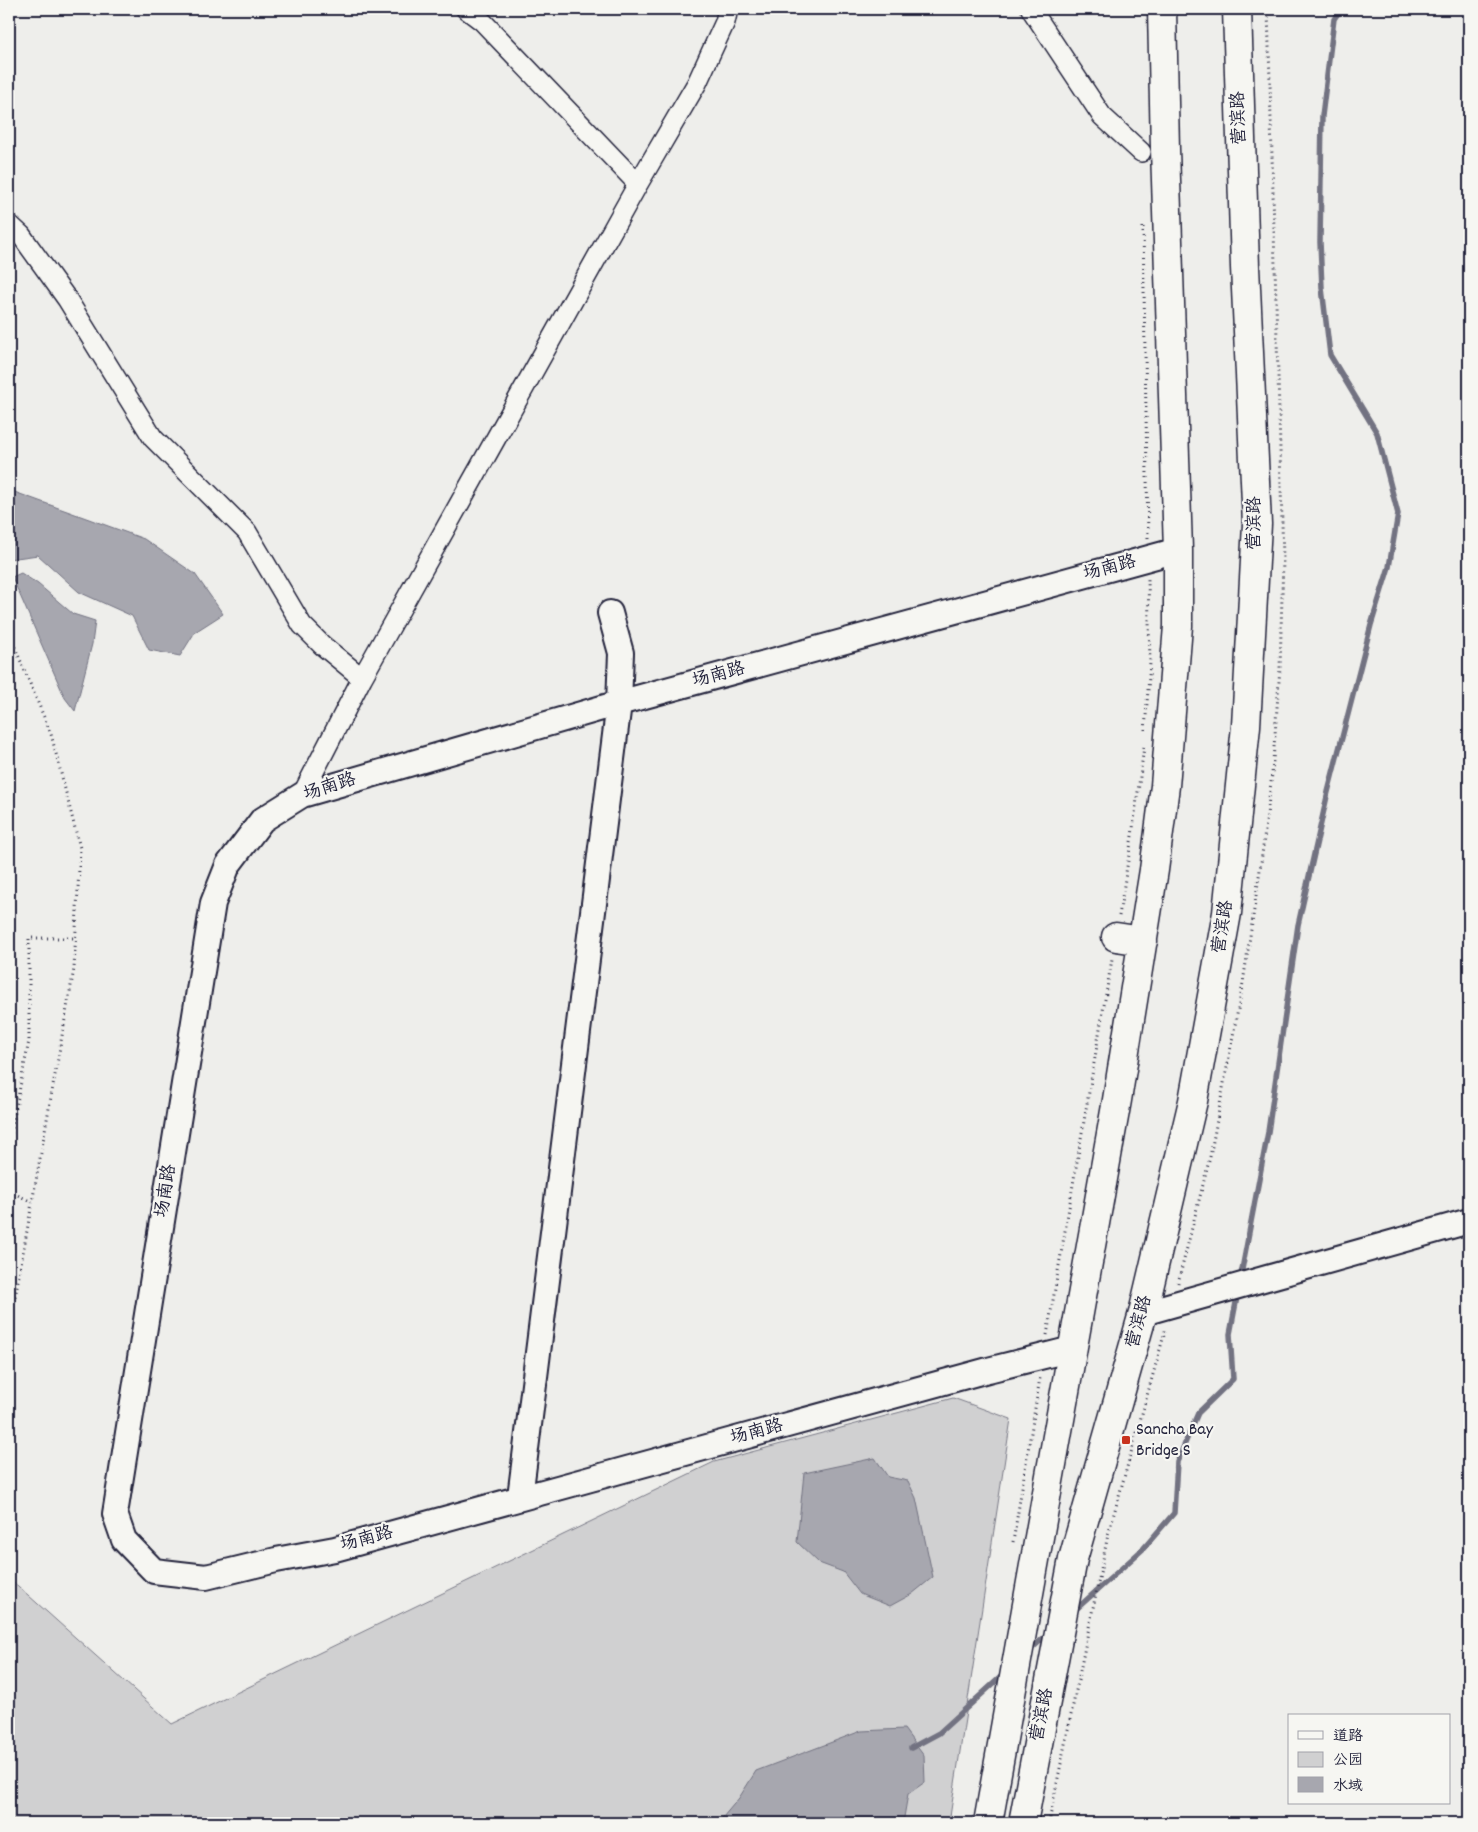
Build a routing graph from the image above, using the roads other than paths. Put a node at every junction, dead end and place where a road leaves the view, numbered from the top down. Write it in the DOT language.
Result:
graph roads {
  1 [pos="466,9"];
  2 [pos="728,9"];
  3 [pos="1031,9"];
  4 [pos="1162,9"];
  5 [pos="1237,9"];
  6 [pos="1141,152"];
  7 [pos="638,184"];
  8 [pos="9,224"];
  9 [pos="1178,550"];
  10 [pos="610,613"];
  11 [pos="362,678"];
  12 [pos="619,703"];
  13 [pos="302,795"];
  14 [pos="1116,937"];
  15 [pos="1143,941"];
  16 [pos="1469,1221"];
  17 [pos="1143,1313"];
  18 [pos="1072,1349"];
  19 [pos="520,1497"];
  20 [pos="989,1821"];
  21 [pos="1023,1823"];
  1 -- 7 [label="street"];
  2 -- 7 [label="street"];
  3 -- 6 [label="street"];
  4 -- 9 [label="main road, 营滨路"];
  5 -- 17 [label="main road, 营滨路"];
  7 -- 11 [label="street"];
  8 -- 11 [label="street"];
  9 -- 12 [label="street, 场南路"];
  9 -- 15 [label="main road, 营滨路"];
  10 -- 12 [label="street"];
  11 -- 13 [label="street"];
  12 -- 13 [label="street, 场南路"];
  12 -- 19 [label="street"];
  13 -- 19 [label="street, 场南路"];
  14 -- 15 [label="main road"];
  15 -- 18 [label="main road, 营滨路"];
  16 -- 17 [label="street"];
  17 -- 21 [label="main road, 营滨路"];
  18 -- 19 [label="street, 场南路"];
  18 -- 20 [label="main road, 营滨路"];
}
